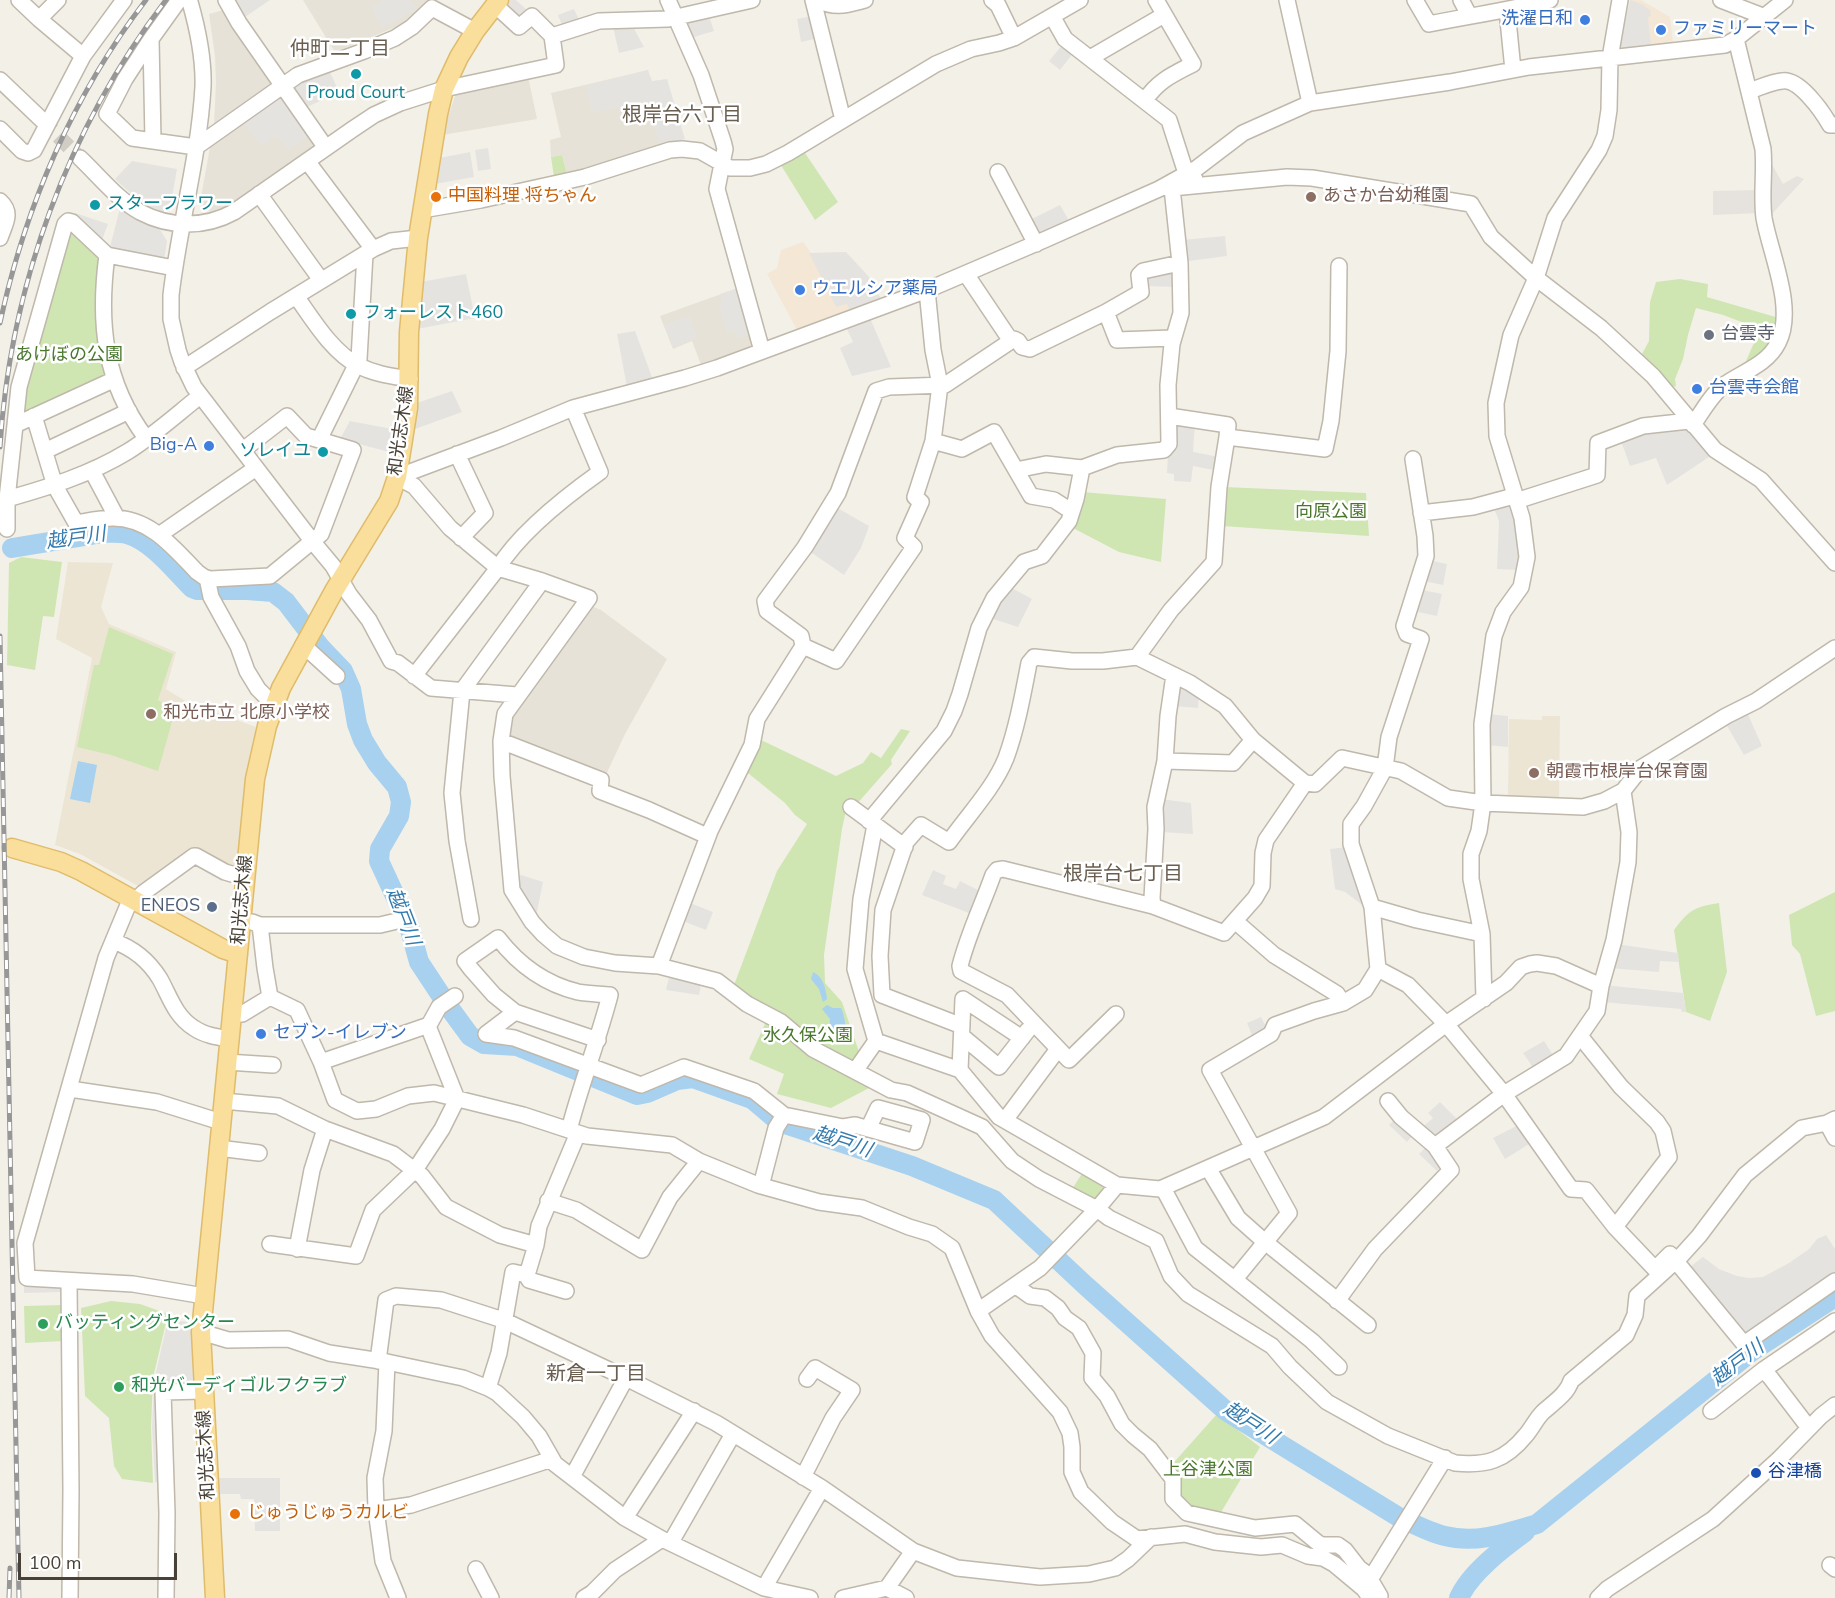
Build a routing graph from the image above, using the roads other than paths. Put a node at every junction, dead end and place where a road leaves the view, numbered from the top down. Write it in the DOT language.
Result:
graph roads {
  1 [pos="19,0"];
  2 [pos="58,0"];
  3 [pos="124,0"];
  4 [pos="226,0"];
  5 [pos="668,0"];
  6 [pos="752,0"];
  7 [pos="815,0"];
  8 [pos="865,0"];
  9 [pos="992,0"];
  10 [pos="1080,0"];
  11 [pos="1156,0"];
  12 [pos="1287,0"];
  13 [pos="1415,0"];
  14 [pos="1461,0"];
  15 [pos="1550,0"];
  16 [pos="1620,0"];
  17 [pos="1721,0"];
  18 [pos="1785,0"];
  19 [pos="185,1"];
  20 [pos="497,2"];
  21 [pos="1526,3"];
  22 [pos="1507,10"];
  23 [pos="1164,15"];
  24 [pos="1469,15"];
  25 [pos="1052,16"];
  26 [pos="676,17"];
  27 [pos="1765,17"];
  28 [pos="39,19"];
  29 [pos="475,32"];
  30 [pos="552,36"];
  31 [pos="1014,38"];
  32 [pos="151,39"];
  33 [pos="1736,39"];
  34 [pos="83,56"];
  35 [pos="1090,58"];
  36 [pos="1610,58"];
  37 [pos="1513,70"];
  38 [pos="0,80"];
  39 [pos="283,86"];
  40 [pos="444,89"];
  41 [pos="1749,91"];
  42 [pos="1145,100"];
  43 [pos="1310,103"];
  44 [pos="42,120"];
  45 [pos="843,120"];
  46 [pos="1835,125"];
  47 [pos="0,129"];
  48 [pos="153,141"];
  49 [pos="196,147"];
  50 [pos="326,148"];
  51 [pos="80,158"];
  52 [pos="307,161"];
  53 [pos="722,164"];
  54 [pos="998,172"];
  55 [pos="1193,179"];
  56 [pos="1171,185"];
  57 [pos="258,195"];
  58 [pos="0,201"];
  59 [pos="422,210"];
  60 [pos="182,224"];
  61 [pos="0,238"];
  62 [pos="418,238"];
  63 [pos="1036,244"];
  64 [pos="369,251"];
  65 [pos="107,255"];
  66 [pos="1180,263"];
  67 [pos="1339,266"];
  68 [pos="174,268"];
  69 [pos="966,274"];
  70 [pos="1536,278"];
  71 [pos="321,280"];
  72 [pos="927,290"];
  73 [pos="296,296"];
  74 [pos="1106,312"];
  75 [pos="1172,338"];
  76 [pos="1011,341"];
  77 [pos="762,351"];
  78 [pos="357,365"];
  79 [pos="184,368"];
  80 [pos="410,379"];
  81 [pos="113,380"];
  82 [pos="940,385"];
  83 [pos="200,396"];
  84 [pos="573,408"];
  85 [pos="129,411"];
  86 [pos="34,416"];
  87 [pos="1169,416"];
  88 [pos="1691,423"];
  89 [pos="15,425"];
  90 [pos="1227,437"];
  91 [pos="146,438"];
  92 [pos="319,440"];
  93 [pos="933,441"];
  94 [pos="243,450"];
  95 [pos="45,451"];
  96 [pos="457,454"];
  97 [pos="1413,459"];
  98 [pos="256,468"];
  99 [pos="1082,468"];
  100 [pos="1016,470"];
  101 [pos="92,471"];
  102 [pos="397,477"];
  103 [pos="55,486"];
  104 [pos="1515,498"];
  105 [pos="7,499"];
  106 [pos="1071,511"];
  107 [pos="1421,513"];
  108 [pos="117,518"];
  109 [pos="7,529"];
  110 [pos="159,535"];
  111 [pos="461,537"];
  112 [pos="313,542"];
  113 [pos="1835,562"];
  114 [pos="498,568"];
  115 [pos="341,579"];
  116 [pos="542,581"];
  117 [pos="209,587"];
  118 [pos="308,637"];
  119 [pos="803,646"];
  120 [pos="1835,648"];
  121 [pos="1137,657"];
  122 [pos="1174,675"];
  123 [pos="337,676"];
  124 [pos="414,676"];
  125 [pos="462,691"];
  126 [pos="517,695"];
  127 [pos="274,705"];
  128 [pos="1253,740"];
  129 [pos="501,741"];
  130 [pos="1165,761"];
  131 [pos="1384,768"];
  132 [pos="1305,783"];
  133 [pos="1623,791"];
  134 [pos="1483,803"];
  135 [pos="851,807"];
  136 [pos="872,823"];
  137 [pos="707,836"];
  138 [pos="904,847"];
  139 [pos="12,848"];
  140 [pos="245,878"];
  141 [pos="133,899"];
  142 [pos="1153,906"];
  143 [pos="1372,907"];
  144 [pos="241,916"];
  145 [pos="471,919"];
  146 [pos="397,921"];
  147 [pos="1235,921"];
  148 [pos="260,926"];
  149 [pos="1482,934"];
  150 [pos="113,941"];
  151 [pos="238,954"];
  152 [pos="659,966"];
  153 [pos="1378,969"];
  154 [pos="1600,986"];
  155 [pos="270,997"];
  156 [pos="453,997"];
  157 [pos="1484,999"];
  158 [pos="1343,1003"];
  159 [pos="515,1012"];
  160 [pos="232,1014"];
  161 [pos="1116,1014"];
  162 [pos="1033,1023"];
  163 [pos="1446,1024"];
  164 [pos="428,1026"];
  165 [pos="962,1032"];
  166 [pos="1580,1036"];
  167 [pos="1022,1038"];
  168 [pos="229,1039"];
  169 [pos="598,1040"];
  170 [pos="876,1041"];
  171 [pos="1058,1049"];
  172 [pos="227,1062"];
  173 [pos="321,1062"];
  174 [pos="273,1065"];
  175 [pos="586,1069"];
  176 [pos="960,1070"];
  177 [pos="855,1071"];
  178 [pos="70,1089"];
  179 [pos="1504,1094"];
  180 [pos="457,1099"];
  181 [pos="223,1101"];
  182 [pos="1388,1101"];
  183 [pos="781,1120"];
  184 [pos="1005,1120"];
  185 [pos="1831,1121"];
  186 [pos="221,1122"];
  187 [pos="325,1129"];
  188 [pos="868,1129"];
  189 [pos="573,1131"];
  190 [pos="1835,1138"];
  191 [pos="1435,1146"];
  192 [pos="218,1148"];
  193 [pos="1254,1148"];
  194 [pos="259,1153"];
  195 [pos="699,1161"];
  196 [pos="1208,1168"];
  197 [pos="415,1170"];
  198 [pos="1117,1185"];
  199 [pos="761,1186"];
  200 [pos="1163,1188"];
  201 [pos="548,1201"];
  202 [pos="1097,1209"];
  203 [pos="1615,1227"];
  204 [pos="1265,1242"];
  205 [pos="270,1244"];
  206 [pos="536,1245"];
  207 [pos="297,1249"];
  208 [pos="1676,1261"];
  209 [pos="527,1275"];
  210 [pos="1235,1279"];
  211 [pos="1835,1281"];
  212 [pos="69,1282"];
  213 [pos="1016,1286"];
  214 [pos="566,1291"];
  215 [pos="204,1296"];
  216 [pos="1337,1301"];
  217 [pos="978,1311"];
  218 [pos="503,1320"];
  219 [pos="1835,1321"];
  220 [pos="1368,1325"];
  221 [pos="201,1332"];
  222 [pos="383,1361"];
  223 [pos="1340,1367"];
  224 [pos="1762,1370"];
  225 [pos="626,1378"];
  226 [pos="807,1379"];
  227 [pos="488,1388"];
  228 [pos="203,1391"];
  229 [pos="1835,1405"];
  230 [pos="694,1411"];
  231 [pos="1711,1411"];
  232 [pos="1809,1428"];
  233 [pos="733,1434"];
  234 [pos="1445,1458"];
  235 [pos="552,1459"];
  236 [pos="572,1477"];
  237 [pos="803,1477"];
  238 [pos="822,1488"];
  239 [pos="376,1510"];
  240 [pos="626,1518"];
  241 [pos="1151,1537"];
  242 [pos="666,1541"];
  243 [pos="913,1551"];
  244 [pos="476,1569"];
  245 [pos="764,1588"];
  246 [pos="887,1588"];
  247 [pos="1371,1591"];
  248 [pos="70,1598"];
  249 [pos="166,1598"];
  250 [pos="215,1598"];
  251 [pos="399,1598"];
  252 [pos="491,1598"];
  253 [pos="584,1598"];
  254 [pos="810,1598"];
  255 [pos="843,1598"];
  256 [pos="906,1598"];
  257 [pos="1598,1598"];
  1 -- 28 [label="street"];
  2 -- 28 [label="street"];
  3 -- 34 [label="street"];
  4 -- 39 [label="street"];
  5 -- 26 [label="street"];
  6 -- 26 [label="street"];
  7 -- 8 [label="street"];
  7 -- 45 [label="street"];
  9 -- 31 [label="street"];
  10 -- 25 [label="street"];
  11 -- 23 [label="street"];
  12 -- 43 [label="street"];
  13 -- 24 [label="street"];
  14 -- 24 [label="street"];
  15 -- 21 [label="street"];
  16 -- 36 [label="street"];
  17 -- 27 [label="street"];
  18 -- 27 [label="street"];
  19 -- 32 [label="street"];
  19 -- 49 [label="street"];
  20 -- 29 [label="main road, 和光志木線"];
  20 -- 30 [label="street"];
  21 -- 22 [label="street"];
  22 -- 24 [label="street"];
  22 -- 37 [label="street"];
  23 -- 35 [label="street"];
  23 -- 42 [label="street"];
  25 -- 31 [label="street"];
  25 -- 35 [label="street"];
  26 -- 30 [label="street"];
  26 -- 53 [label="street"];
  27 -- 33 [label="street"];
  28 -- 34 [label="street"];
  29 -- 39 [label="street"];
  29 -- 40 [label="main road, 和光志木線"];
  30 -- 40 [label="street"];
  31 -- 45 [label="street"];
  32 -- 48 [label="street"];
  32 -- 48 [label="street"];
  33 -- 36 [label="street"];
  33 -- 41 [label="street"];
  34 -- 47 [label="street"];
  35 -- 42 [label="street"];
  36 -- 37 [label="street"];
  36 -- 70 [label="street"];
  37 -- 43 [label="street"];
  38 -- 44 [label="street"];
  39 -- 49 [label="street"];
  39 -- 50 [label="street"];
  40 -- 50 [label="street"];
  40 -- 59 [label="main road, 和光志木線"];
  41 -- 46 [label="street"];
  41 -- 88 [label="street"];
  42 -- 55 [label="street"];
  43 -- 55 [label="street"];
  45 -- 53 [label="street"];
  48 -- 49 [label="street"];
  49 -- 60 [label="street"];
  50 -- 52 [label="street"];
  51 -- 60 [label="street"];
  52 -- 57 [label="street"];
  52 -- 64 [label="street"];
  53 -- 59 [label="street"];
  53 -- 77 [label="street"];
  54 -- 63 [label="street"];
  55 -- 56 [label="street"];
  55 -- 70 [label="street"];
  56 -- 63 [label="street"];
  56 -- 66 [label="street"];
  57 -- 60 [label="street"];
  57 -- 71 [label="street"];
  58 -- 61 [label="street"];
  59 -- 62 [label="main road, 和光志木線"];
  60 -- 68 [label="street"];
  62 -- 64 [label="street"];
  62 -- 80 [label="main road, 和光志木線"];
  63 -- 69 [label="street"];
  64 -- 71 [label="street"];
  64 -- 78 [label="street"];
  65 -- 68 [label="street"];
  65 -- 81 [label="street"];
  65 -- 89 [label="street"];
  66 -- 74 [label="street"];
  66 -- 75 [label="street"];
  67 -- 90 [label="street"];
  68 -- 79 [label="street"];
  69 -- 72 [label="street"];
  69 -- 76 [label="street"];
  70 -- 88 [label="street"];
  70 -- 104 [label="street"];
  71 -- 73 [label="street"];
  72 -- 77 [label="street"];
  72 -- 82 [label="street"];
  73 -- 78 [label="street"];
  73 -- 79 [label="street"];
  74 -- 75 [label="street"];
  74 -- 76 [label="street"];
  75 -- 87 [label="street"];
  76 -- 82 [label="street"];
  77 -- 84 [label="street"];
  78 -- 80 [label="street"];
  78 -- 92 [label="street"];
  79 -- 83 [label="street"];
  80 -- 102 [label="main road, 和光志木線"];
  81 -- 85 [label="street"];
  81 -- 86 [label="street"];
  82 -- 93 [label="street"];
  82 -- 119 [label="street"];
  83 -- 91 [label="street"];
  83 -- 94 [label="street"];
  84 -- 96 [label="street"];
  84 -- 114 [label="street"];
  85 -- 91 [label="street"];
  85 -- 95 [label="street"];
  86 -- 89 [label="street"];
  86 -- 95 [label="street"];
  87 -- 90 [label="street"];
  87 -- 99 [label="street"];
  88 -- 104 [label="street"];
  88 -- 113 [label="street"];
  89 -- 105 [label="street"];
  90 -- 121 [label="street"];
  91 -- 101 [label="street"];
  92 -- 94 [label="street"];
  92 -- 112 [label="street"];
  93 -- 100 [label="street"];
  93 -- 119 [label="street"];
  94 -- 98 [label="street"];
  95 -- 103 [label="street"];
  96 -- 102 [label="street"];
  96 -- 111 [label="street"];
  97 -- 107 [label="street"];
  98 -- 110 [label="street"];
  98 -- 112 [label="street"];
  99 -- 100 [label="street"];
  99 -- 106 [label="street"];
  100 -- 106 [label="street"];
  101 -- 103 [label="street"];
  101 -- 108 [label="street"];
  102 -- 111 [label="street"];
  102 -- 115 [label="main road, 和光志木線"];
  103 -- 105 [label="street"];
  103 -- 108 [label="street"];
  104 -- 107 [label="street"];
  104 -- 134 [label="street"];
  105 -- 109 [label="street"];
  106 -- 136 [label="street"];
  107 -- 131 [label="street"];
  108 -- 110 [label="street"];
  110 -- 117 [label="street"];
  111 -- 114 [label="street"];
  112 -- 115 [label="street"];
  112 -- 117 [label="street"];
  114 -- 116 [label="street"];
  114 -- 124 [label="street"];
  115 -- 118 [label="main road, 和光志木線"];
  115 -- 124 [label="street"];
  116 -- 125 [label="street"];
  116 -- 126 [label="street"];
  117 -- 127 [label="street"];
  118 -- 123 [label="street"];
  118 -- 127 [label="main road, 和光志木線"];
  119 -- 137 [label="street"];
  120 -- 133 [label="street"];
  121 -- 122 [label="street"];
  121 -- 138 [label="street"];
  122 -- 128 [label="street"];
  122 -- 130 [label="street"];
  124 -- 125 [label="street"];
  125 -- 126 [label="street"];
  125 -- 145 [label="street"];
  126 -- 129 [label="street"];
  127 -- 140 [label="main road, 和光志木線"];
  128 -- 130 [label="street"];
  128 -- 132 [label="street"];
  129 -- 137 [label="street"];
  129 -- 152 [label="street"];
  130 -- 142 [label="street"];
  131 -- 132 [label="street"];
  131 -- 134 [label="street"];
  131 -- 143 [label="street"];
  132 -- 147 [label="street"];
  133 -- 134 [label="street"];
  133 -- 154 [label="street"];
  134 -- 149 [label="street"];
  135 -- 136 [label="street"];
  136 -- 138 [label="street"];
  136 -- 170 [label="street"];
  137 -- 152 [label="street"];
  138 -- 165 [label="street"];
  139 -- 141 [label="main road, 和光志木線"];
  140 -- 141 [label="street"];
  140 -- 144 [label="main road, 和光志木線"];
  141 -- 150 [label="street"];
  141 -- 151 [label="main road, 和光志木線"];
  142 -- 147 [label="street"];
  142 -- 162 [label="street"];
  143 -- 149 [label="street"];
  143 -- 153 [label="street"];
  144 -- 148 [label="street"];
  144 -- 151 [label="main road, 和光志木線"];
  146 -- 148 [label="street"];
  147 -- 158 [label="street"];
  148 -- 155 [label="street"];
  149 -- 157 [label="street"];
  150 -- 168 [label="street"];
  150 -- 178 [label="street"];
  151 -- 160 [label="main road, 和光志木線"];
  152 -- 177 [label="street"];
  153 -- 158 [label="street"];
  153 -- 163 [label="street"];
  154 -- 157 [label="street"];
  154 -- 166 [label="street"];
  155 -- 160 [label="street"];
  155 -- 173 [label="street"];
  156 -- 164 [label="street"];
  157 -- 163 [label="street"];
  158 -- 193 [label="street"];
  159 -- 169 [label="street"];
  159 -- 169 [label="street"];
  159 -- 175 [label="street"];
  160 -- 168 [label="main road, 和光志木線"];
  161 -- 171 [label="street"];
  162 -- 167 [label="street"];
  162 -- 171 [label="street"];
  163 -- 179 [label="street"];
  163 -- 193 [label="street"];
  164 -- 173 [label="street"];
  164 -- 180 [label="street"];
  165 -- 167 [label="street"];
  165 -- 167 [label="street"];
  165 -- 176 [label="street"];
  166 -- 179 [label="street"];
  166 -- 203 [label="street"];
  168 -- 172 [label="main road, 和光志木線"];
  169 -- 175 [label="street"];
  170 -- 176 [label="street"];
  170 -- 177 [label="street"];
  171 -- 184 [label="street"];
  172 -- 174 [label="street"];
  172 -- 181 [label="main road, 和光志木線"];
  173 -- 180 [label="street"];
  175 -- 183 [label="street"];
  175 -- 189 [label="street"];
  176 -- 184 [label="street"];
  177 -- 202 [label="street"];
  178 -- 186 [label="street"];
  178 -- 212 [label="street"];
  179 -- 191 [label="street"];
  179 -- 203 [label="street"];
  180 -- 189 [label="street"];
  180 -- 197 [label="street"];
  181 -- 186 [label="main road, 和光志木線"];
  181 -- 187 [label="street"];
  182 -- 191 [label="street"];
  183 -- 188 [label="street"];
  183 -- 199 [label="street"];
  184 -- 198 [label="street"];
  185 -- 190 [label="street"];
  185 -- 208 [label="street"];
  186 -- 192 [label="main road, 和光志木線"];
  187 -- 197 [label="street"];
  187 -- 207 [label="street"];
  189 -- 195 [label="street"];
  189 -- 201 [label="street"];
  191 -- 216 [label="street"];
  192 -- 194 [label="street"];
  192 -- 215 [label="main road, 和光志木線"];
  193 -- 196 [label="street"];
  193 -- 204 [label="street"];
  195 -- 199 [label="street"];
  195 -- 201 [label="street"];
  196 -- 200 [label="street"];
  196 -- 204 [label="street"];
  197 -- 206 [label="street"];
  197 -- 207 [label="street"];
  198 -- 200 [label="street"];
  198 -- 202 [label="street"];
  199 -- 217 [label="street"];
  200 -- 210 [label="street"];
  201 -- 206 [label="street"];
  202 -- 213 [label="street"];
  202 -- 234 [label="street"];
  203 -- 208 [label="street"];
  204 -- 210 [label="street"];
  204 -- 216 [label="street"];
  205 -- 207 [label="street"];
  206 -- 209 [label="street"];
  208 -- 211 [label="street"];
  208 -- 234 [label="street"];
  209 -- 214 [label="street"];
  209 -- 218 [label="street"];
  210 -- 223 [label="street"];
  212 -- 215 [label="street"];
  212 -- 248 [label="street"];
  213 -- 217 [label="street"];
  213 -- 247 [label="street"];
  215 -- 221 [label="main road, 和光志木線"];
  216 -- 220 [label="street"];
  217 -- 241 [label="street"];
  218 -- 222 [label="street"];
  218 -- 225 [label="street"];
  218 -- 227 [label="street"];
  219 -- 224 [label="street"];
  221 -- 222 [label="street"];
  221 -- 228 [label="main road, 和光志木線"];
  222 -- 227 [label="street"];
  222 -- 239 [label="street"];
  224 -- 231 [label="street"];
  224 -- 232 [label="street"];
  225 -- 230 [label="street"];
  225 -- 236 [label="street"];
  226 -- 237 [label="street"];
  227 -- 235 [label="street"];
  228 -- 249 [label="street"];
  228 -- 250 [label="main road, 和光志木線"];
  229 -- 232 [label="street"];
  230 -- 233 [label="street"];
  230 -- 240 [label="street"];
  232 -- 257 [label="street"];
  233 -- 237 [label="street"];
  233 -- 242 [label="street"];
  234 -- 247 [label="street"];
  235 -- 236 [label="street"];
  235 -- 239 [label="street"];
  236 -- 240 [label="street"];
  237 -- 238 [label="street"];
  238 -- 243 [label="street"];
  238 -- 245 [label="street"];
  239 -- 251 [label="street"];
  240 -- 242 [label="street"];
  241 -- 243 [label="street"];
  241 -- 247 [label="street"];
  242 -- 245 [label="street"];
  242 -- 253 [label="street"];
  243 -- 246 [label="street"];
  244 -- 252 [label="street"];
  245 -- 254 [label="street"];
  246 -- 255 [label="street"];
  246 -- 256 [label="street"];
}
